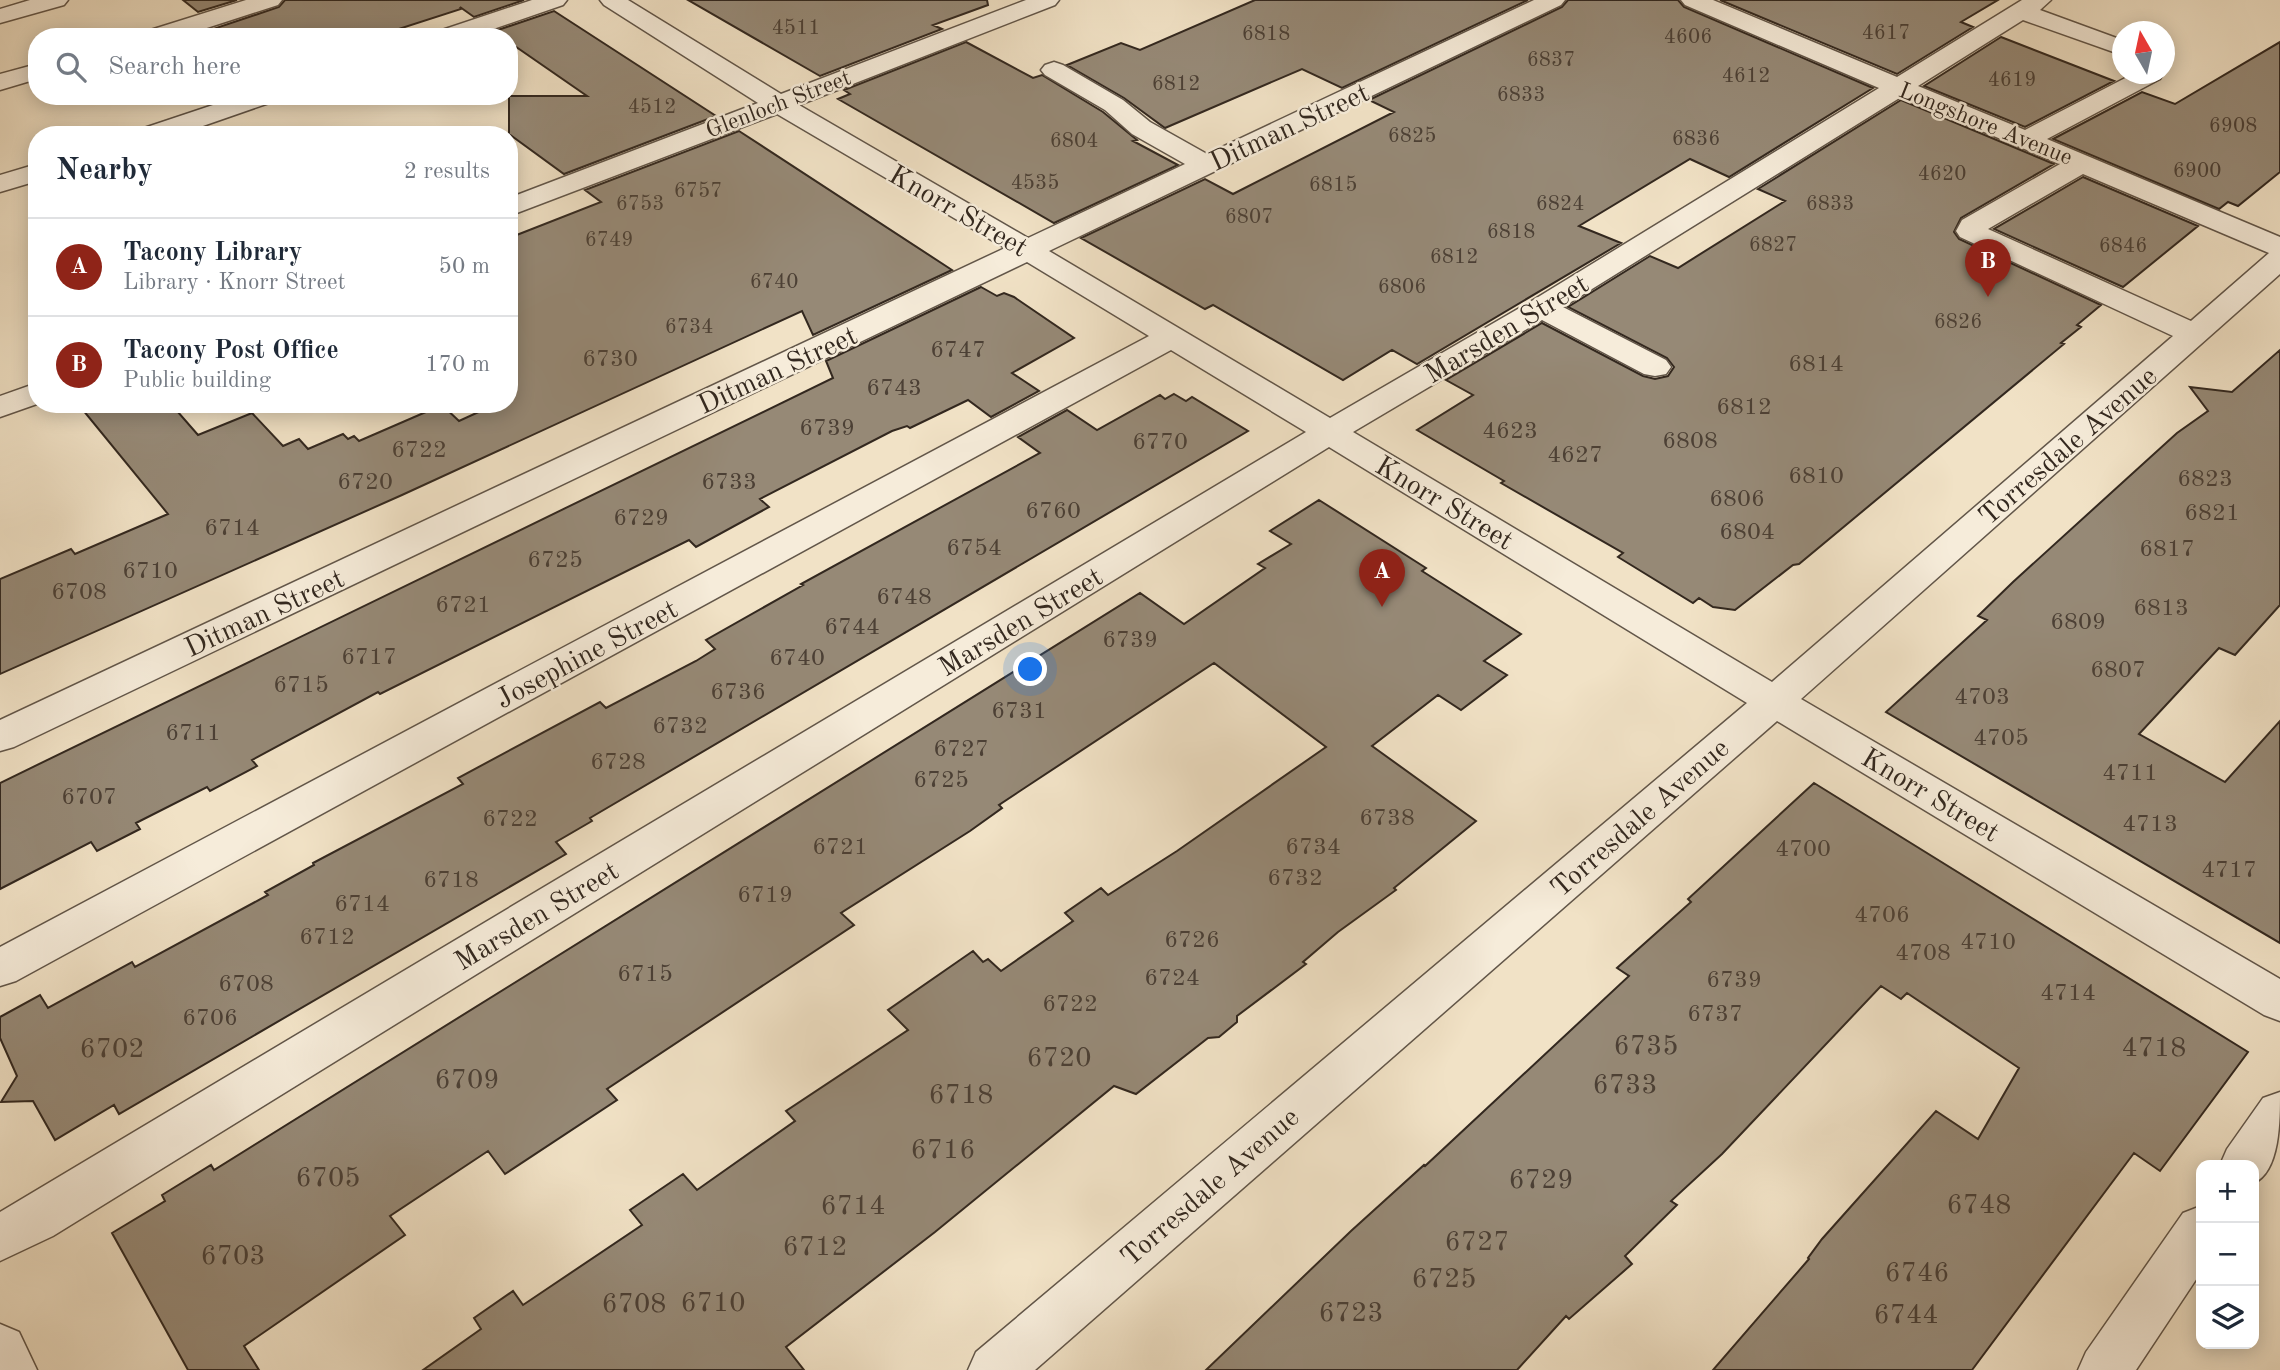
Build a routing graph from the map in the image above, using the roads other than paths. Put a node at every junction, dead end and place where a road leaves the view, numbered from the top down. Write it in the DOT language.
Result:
graph roads {
  1 [pos="56,0"];
  2 [pos="270,0"];
  3 [pos="555,0"];
  4 [pos="612,0"];
  5 [pos="1046,0"];
  6 [pos="1553,0"];
  7 [pos="1693,0"];
  8 [pos="2030,6"];
  9 [pos="0,16"];
  10 [pos="181,28"];
  11 [pos="471,28"];
  12 [pos="2112,43"];
  13 [pos="1054,70"];
  14 [pos="28,74"];
  15 [pos="0,82"];
  16 [pos="2132,84"];
  17 [pos="1898,87"];
  18 [pos="777,103"];
  19 [pos="238,105"];
  20 [pos="177,126"];
  21 [pos="2026,140"];
  22 [pos="2082,163"];
  23 [pos="1207,165"];
  24 [pos="28,175"];
  25 [pos="0,184"];
  26 [pos="518,204"];
  27 [pos="2280,247"];
  28 [pos="1028,250"];
  29 [pos="2280,259"];
  30 [pos="1541,308"];
  31 [pos="2194,334"];
  32 [pos="1171,337"];
  33 [pos="1654,367"];
  34 [pos="28,396"];
  35 [pos="0,407"];
  36 [pos="1328,433"];
  37 [pos="1774,701"];
  38 [pos="0,737"];
  39 [pos="0,968"];
  40 [pos="2280,1002"];
  41 [pos="2280,1113"];
  42 [pos="2247,1160"];
  43 [pos="2196,1236"];
  44 [pos="0,1238"];
  45 [pos="0,1350"];
  46 [pos="10,1370"];
  47 [pos="995,1370"];
  48 [pos="2105,1370"];
  1 -- 9 [label="street"];
  2 -- 10 [label="street"];
  3 -- 11 [label="street"];
  4 -- 18 [label="street, Knorr Street"];
  5 -- 18 [label="street, Glenloch Street"];
  6 -- 23 [label="street, Ditman Street"];
  7 -- 17 [label="street, Longshore Avenue"];
  8 -- 12 [label="street"];
  8 -- 17 [label="street, Marsden Street"];
  13 -- 23 [label="street"];
  14 -- 15 [label="street"];
  16 -- 21 [label="street"];
  17 -- 21 [label="street, Longshore Avenue"];
  17 -- 30 [label="street, Marsden Street"];
  18 -- 26 [label="street, Glenloch Street"];
  18 -- 28 [label="street, Knorr Street"];
  19 -- 20 [label="street"];
  21 -- 22 [label="street, Longshore Avenue"];
  22 -- 27 [label="street, Longshore Avenue"];
  22 -- 31 [label="street"];
  23 -- 28 [label="street, Ditman Street"];
  24 -- 25 [label="street"];
  28 -- 32 [label="street, Knorr Street"];
  28 -- 38 [label="street, Ditman Street"];
  29 -- 31 [label="street, Torresdale Avenue"];
  30 -- 33 [label="street"];
  30 -- 36 [label="street, Marsden Street"];
  31 -- 37 [label="street, Torresdale Avenue"];
  32 -- 36 [label="street, Knorr Street"];
  32 -- 39 [label="street, Josephine Street"];
  34 -- 35 [label="street"];
  36 -- 37 [label="street, Knorr Street"];
  36 -- 44 [label="street, Marsden Street"];
  37 -- 40 [label="street, Knorr Street"];
  37 -- 47 [label="street, Torresdale Avenue"];
  41 -- 42 [label="street"];
  43 -- 48 [label="street"];
  45 -- 46 [label="street"];
}
